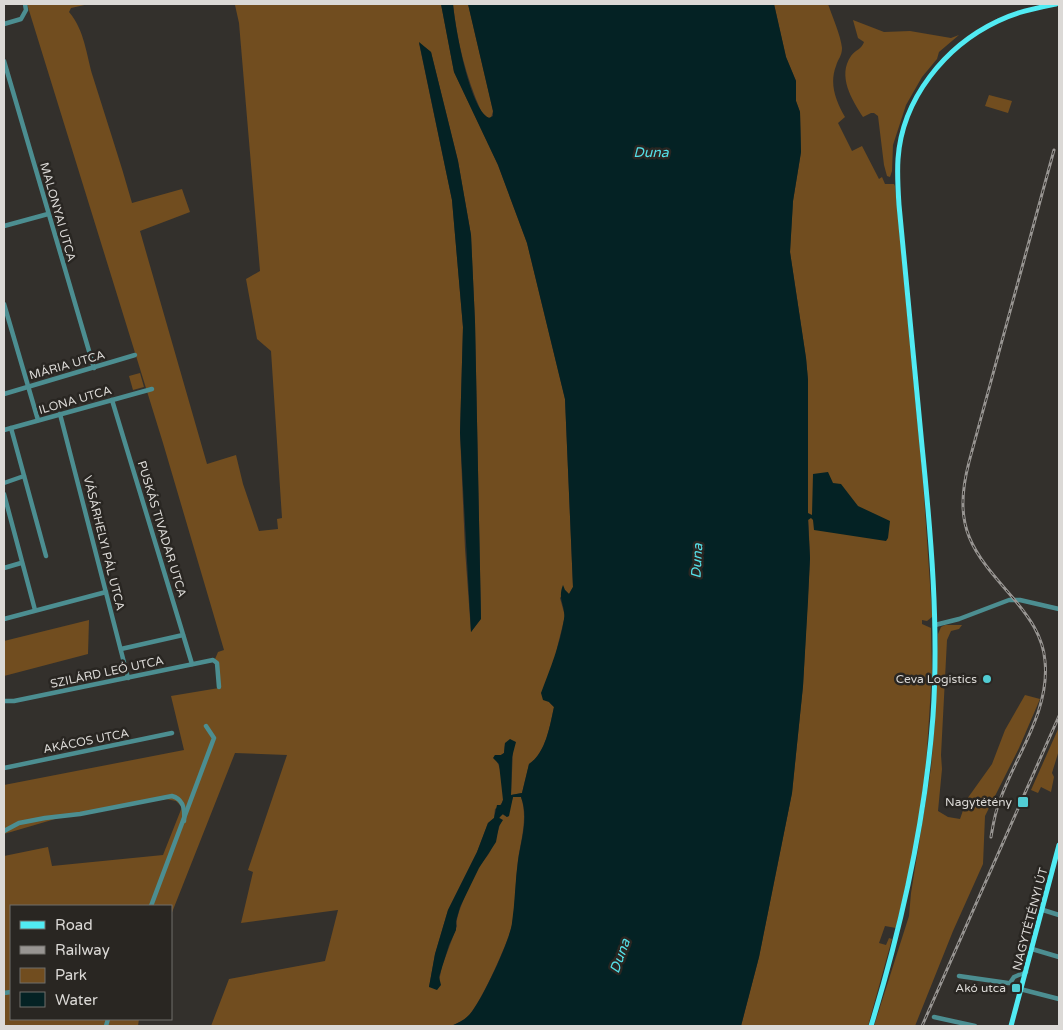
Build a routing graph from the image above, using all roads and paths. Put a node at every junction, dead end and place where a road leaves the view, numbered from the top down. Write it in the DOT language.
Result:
graph roads {
  1 [pos="25,4"];
  2 [pos="1056,4"];
  3 [pos="4,24"];
  4 [pos="4,61"];
  5 [pos="48,214"];
  6 [pos="4,226"];
  7 [pos="4,304"];
  8 [pos="136,355"];
  9 [pos="94,368"];
  10 [pos="28,387"];
  11 [pos="152,389"];
  12 [pos="4,394"];
  13 [pos="112,400"];
  14 [pos="60,414"];
  15 [pos="38,420"];
  16 [pos="11,428"];
  17 [pos="4,430"];
  18 [pos="24,476"];
  19 [pos="4,483"];
  20 [pos="4,494"];
  21 [pos="11,522"];
  22 [pos="4,524"];
  23 [pos="46,556"];
  24 [pos="22,564"];
  25 [pos="4,568"];
  26 [pos="106,592"];
  27 [pos="1059,609"];
  28 [pos="34,610"];
  29 [pos="4,619"];
  30 [pos="935,625"];
  31 [pos="184,635"];
  32 [pos="121,649"];
  33 [pos="192,664"];
  34 [pos="128,678"];
  35 [pos="219,687"];
  36 [pos="4,700"];
  37 [pos="206,726"];
  38 [pos="172,733"];
  39 [pos="4,768"];
  40 [pos="184,821"];
  41 [pos="4,831"];
  42 [pos="1059,845"];
  43 [pos="151,905"];
  44 [pos="1043,910"];
  45 [pos="1059,915"];
  46 [pos="1032,949"];
  47 [pos="1059,957"];
  48 [pos="1026,972"];
  49 [pos="959,976"];
  50 [pos="1020,989"];
  51 [pos="1059,1000"];
  52 [pos="934,1016"];
  53 [pos="871,1026"];
  54 [pos="975,1026"];
  55 [pos="1011,1026"];
  1 -- 3 [label="street"];
  2 -- 30 [label="main road"];
  4 -- 5 [label="street, MALONYAI UTCA"];
  5 -- 6 [label="street"];
  5 -- 9 [label="street, MALONYAI UTCA"];
  7 -- 10 [label="street"];
  8 -- 9 [label="street, MÁRIA UTCA"];
  9 -- 10 [label="street, MÁRIA UTCA"];
  10 -- 12 [label="street, MÁRIA UTCA"];
  10 -- 15 [label="street"];
  11 -- 13 [label="street, ILONA UTCA"];
  13 -- 14 [label="street, ILONA UTCA"];
  13 -- 31 [label="street, PUSKÁS TIVADAR UTCA"];
  14 -- 15 [label="street, ILONA UTCA"];
  14 -- 26 [label="street, VÁSÁRHELYI PÁL UTCA"];
  15 -- 16 [label="street, ILONA UTCA"];
  16 -- 17 [label="street, ILONA UTCA"];
  16 -- 18 [label="street"];
  18 -- 19 [label="street"];
  18 -- 23 [label="street"];
  20 -- 21 [label="street"];
  21 -- 22 [label="street"];
  21 -- 24 [label="street"];
  24 -- 25 [label="street"];
  24 -- 28 [label="street"];
  26 -- 28 [label="street"];
  26 -- 32 [label="street, VÁSÁRHELYI PÁL UTCA"];
  27 -- 30 [label="street"];
  28 -- 29 [label="street"];
  30 -- 53 [label="main road"];
  31 -- 32 [label="street"];
  31 -- 33 [label="street, PUSKÁS TIVADAR UTCA"];
  32 -- 34 [label="street, VÁSÁRHELYI PÁL UTCA"];
  33 -- 34 [label="street, SZILÁRD LEÓ UTCA"];
  33 -- 35 [label="street, SZILÁRD LEÓ UTCA"];
  34 -- 36 [label="street, SZILÁRD LEÓ UTCA"];
  37 -- 40 [label="street"];
  38 -- 39 [label="street, AKÁCOS UTCA"];
  40 -- 41 [label="street"];
  40 -- 43 [label="street"];
  42 -- 44 [label="main road, NAGYTÉTÉNYI ÚT"];
  44 -- 45 [label="street"];
  44 -- 46 [label="main road, NAGYTÉTÉNYI ÚT"];
  46 -- 47 [label="street"];
  46 -- 48 [label="main road, NAGYTÉTÉNYI ÚT"];
  48 -- 49 [label="street"];
  48 -- 50 [label="main road, NAGYTÉTÉNYI ÚT"];
  50 -- 51 [label="street"];
  50 -- 55 [label="main road, NAGYTÉTÉNYI ÚT"];
  52 -- 54 [label="street"];
}
